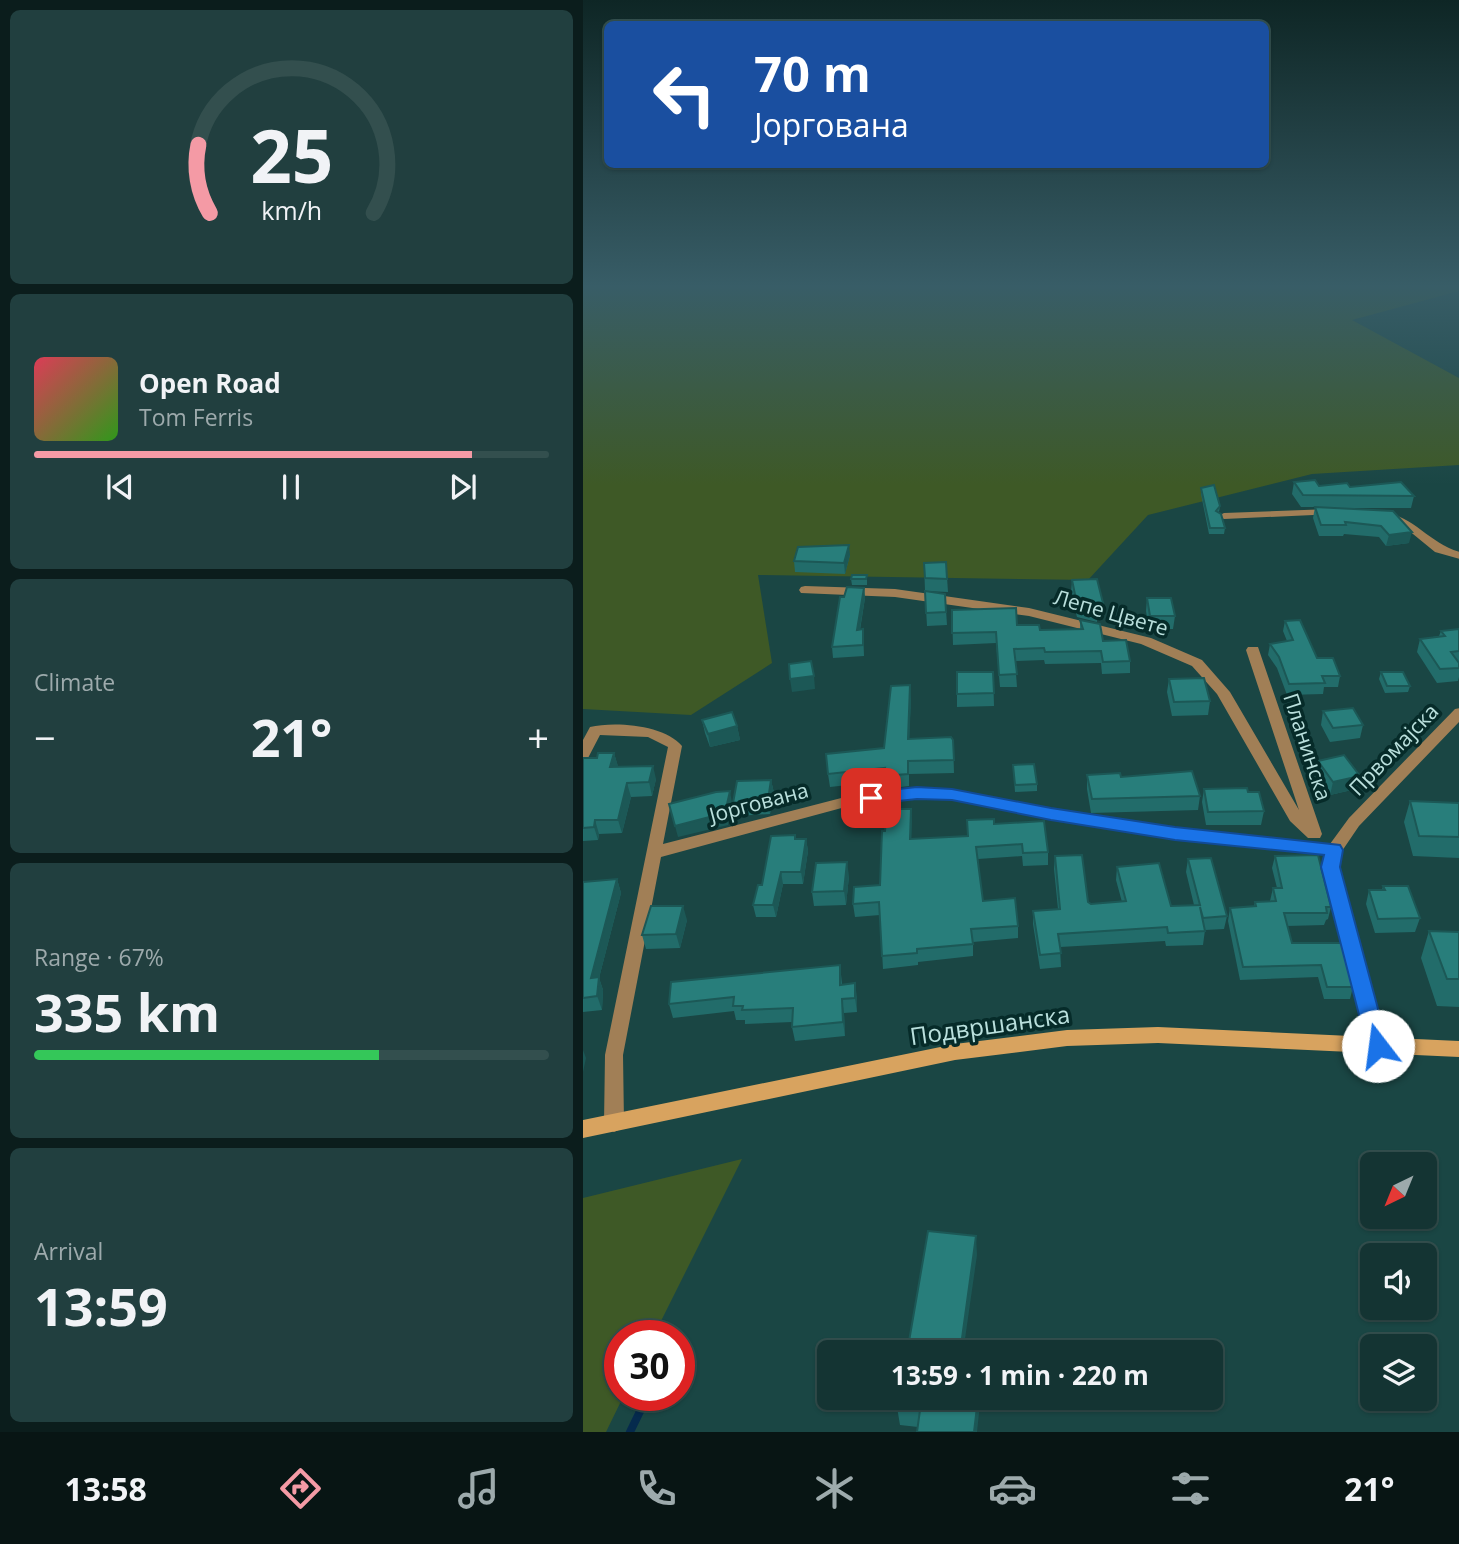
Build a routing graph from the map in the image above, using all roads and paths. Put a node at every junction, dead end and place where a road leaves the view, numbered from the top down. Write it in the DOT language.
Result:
graph roads {
  1 [pos="1337,512"];
  2 [pos="1365,514"];
  3 [pos="1224,516"];
  4 [pos="1459,556"];
  5 [pos="805,590"];
  6 [pos="1253,650"];
  7 [pos="1459,712"];
  8 [pos="583,755"];
  9 [pos="1314,834"];
  10 [pos="1334,850"];
  11 [pos="652,853"];
  12 [pos="1378,1046"];
  13 [pos="1459,1049"];
  14 [pos="614,1123"];
  15 [pos="583,1129"];
  1 -- 3 [label="street"];
  2 -- 4 [label="street"];
  5 -- 9 [label="street, Лепе Цвете"];
  6 -- 9 [label="street, Планинска"];
  7 -- 10 [label="street, Првомајска"];
  8 -- 11 [label="street"];
  9 -- 10 [label="street, Планинска"];
  10 -- 11 [label="street, Јоргована"];
  10 -- 12 [label="street"];
  11 -- 14 [label="street"];
  12 -- 13 [label="street, Подвршанска"];
  12 -- 14 [label="street, Подвршанска"];
  14 -- 15 [label="street, Подвршанска"];
}
